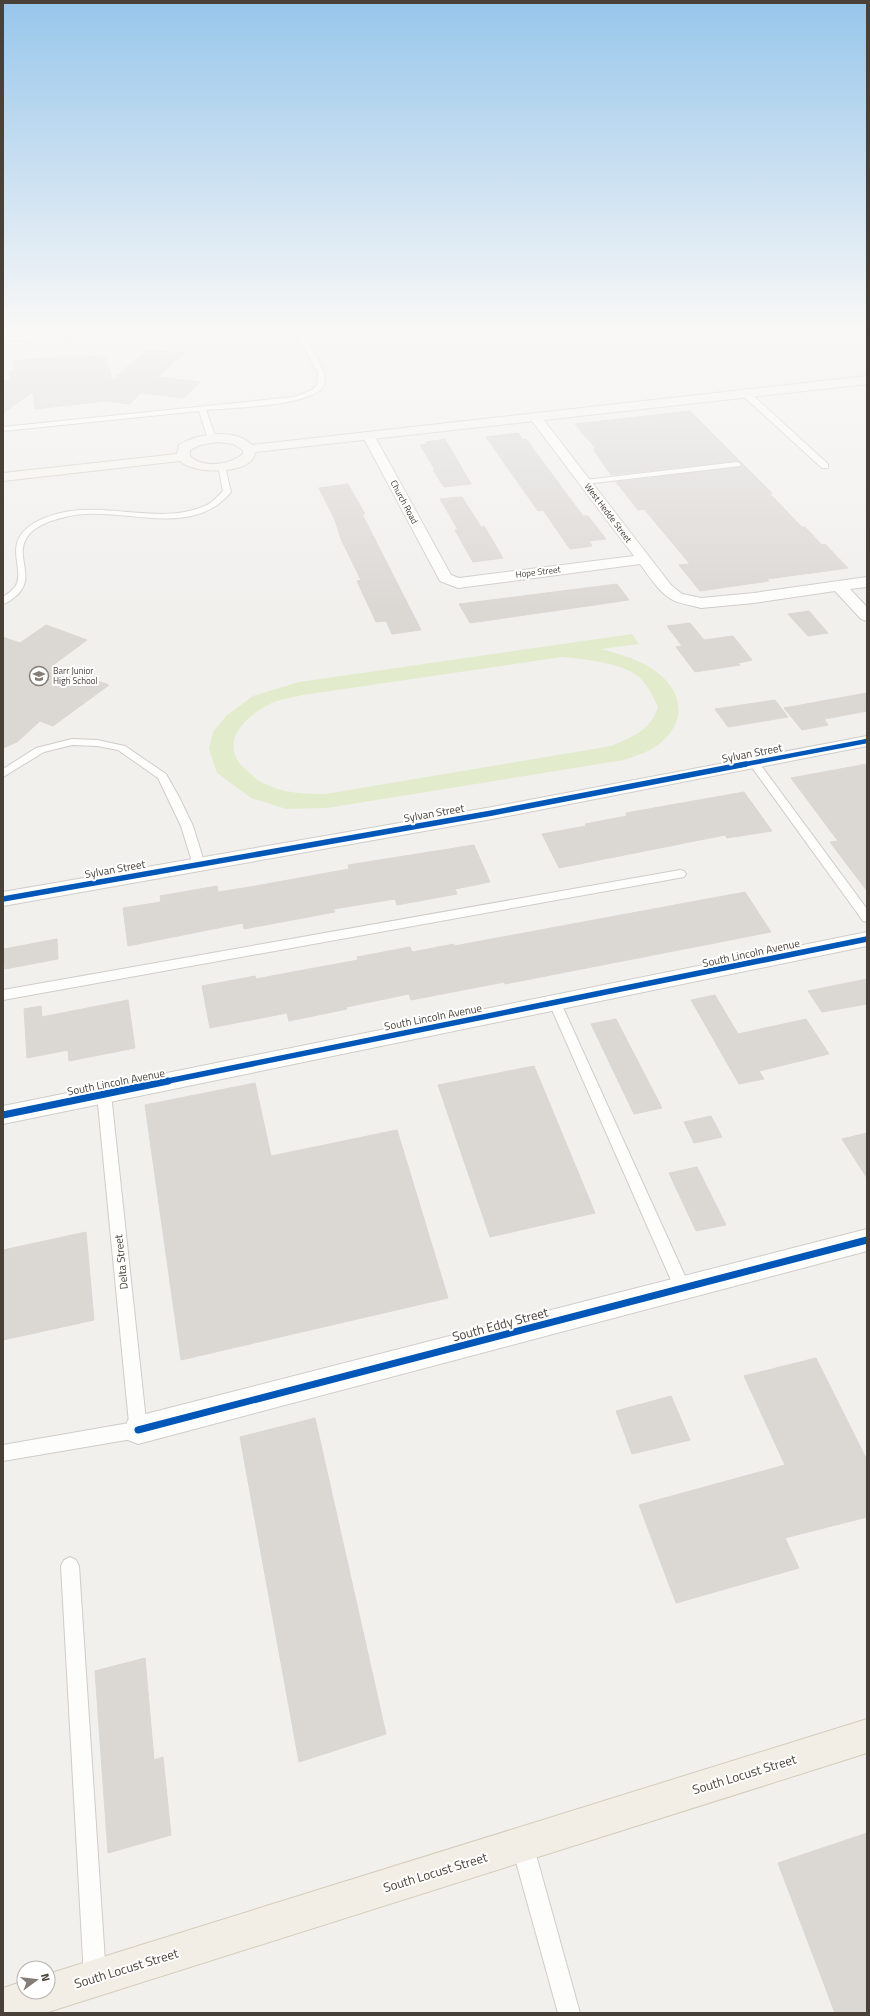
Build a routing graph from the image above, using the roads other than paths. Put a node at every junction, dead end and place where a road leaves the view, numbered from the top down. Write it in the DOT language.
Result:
graph roads {
  1 [pos="85,421"];
  2 [pos="206,421"];
  3 [pos="497,421"];
  4 [pos="538,421"];
  5 [pos="776,421"];
  6 [pos="3,429"];
  7 [pos="368,435"];
  8 [pos="212,439"];
  9 [pos="249,449"];
  10 [pos="183,457"];
  11 [pos="737,464"];
  12 [pos="825,466"];
  13 [pos="221,467"];
  14 [pos="3,477"];
  15 [pos="585,482"];
  16 [pos="644,559"];
  17 [pos="440,569"];
  18 [pos="867,582"];
  19 [pos="839,586"];
  20 [pos="3,601"];
  21 [pos="867,616"];
  22 [pos="867,741"];
  23 [pos="753,762"];
  24 [pos="3,774"];
  25 [pos="199,865"];
  26 [pos="680,874"];
  27 [pos="3,899"];
  28 [pos="867,918"];
  29 [pos="867,939"];
  30 [pos="3,995"];
  31 [pos="555,1003"];
  32 [pos="104,1094"];
  33 [pos="3,1115"];
  34 [pos="865,1244"];
  35 [pos="682,1287"];
  36 [pos="138,1430"];
  37 [pos="3,1453"];
  38 [pos="70,1566"];
  39 [pos="867,1736"];
  40 [pos="522,1844"];
  41 [pos="95,1978"];
  42 [pos="3,2007"];
  43 [pos="569,2013"];
  1 -- 6 [label="lane"];
  2 -- 8 [label="lane"];
  3 -- 7 [label="street"];
  4 -- 15 [label="street, West Hedde Street"];
  5 -- 12 [label="lane"];
  7 -- 9 [label="street"];
  7 -- 17 [label="street, Church Road"];
  8 -- 9 [label="street"];
  8 -- 10 [label="street"];
  9 -- 13 [label="street"];
  10 -- 13 [label="street"];
  10 -- 14 [label="street"];
  11 -- 15 [label="lane"];
  13 -- 20 [label="lane"];
  15 -- 16 [label="street, West Hedde Street"];
  16 -- 17 [label="street, Hope Street"];
  16 -- 19 [label="street, West Hedde Street"];
  18 -- 19 [label="street"];
  19 -- 21 [label="street"];
  22 -- 23 [label="street, Sylvan Street"];
  23 -- 25 [label="street, Sylvan Street"];
  23 -- 28 [label="lane"];
  24 -- 25 [label="lane"];
  25 -- 27 [label="street, Sylvan Street"];
  26 -- 30 [label="lane"];
  29 -- 31 [label="street, South Lincoln Avenue"];
  31 -- 32 [label="street, South Lincoln Avenue"];
  31 -- 35 [label="lane"];
  32 -- 33 [label="street, South Lincoln Avenue"];
  32 -- 36 [label="lane, Delta Street"];
  34 -- 35 [label="street, South Eddy Street"];
  35 -- 36 [label="street, South Eddy Street"];
  36 -- 37 [label="lane"];
  38 -- 41 [label="lane"];
  39 -- 40 [label="main road, South Locust Street"];
  40 -- 41 [label="main road, South Locust Street"];
  40 -- 43 [label="lane"];
  41 -- 42 [label="main road, South Locust Street"];
}
